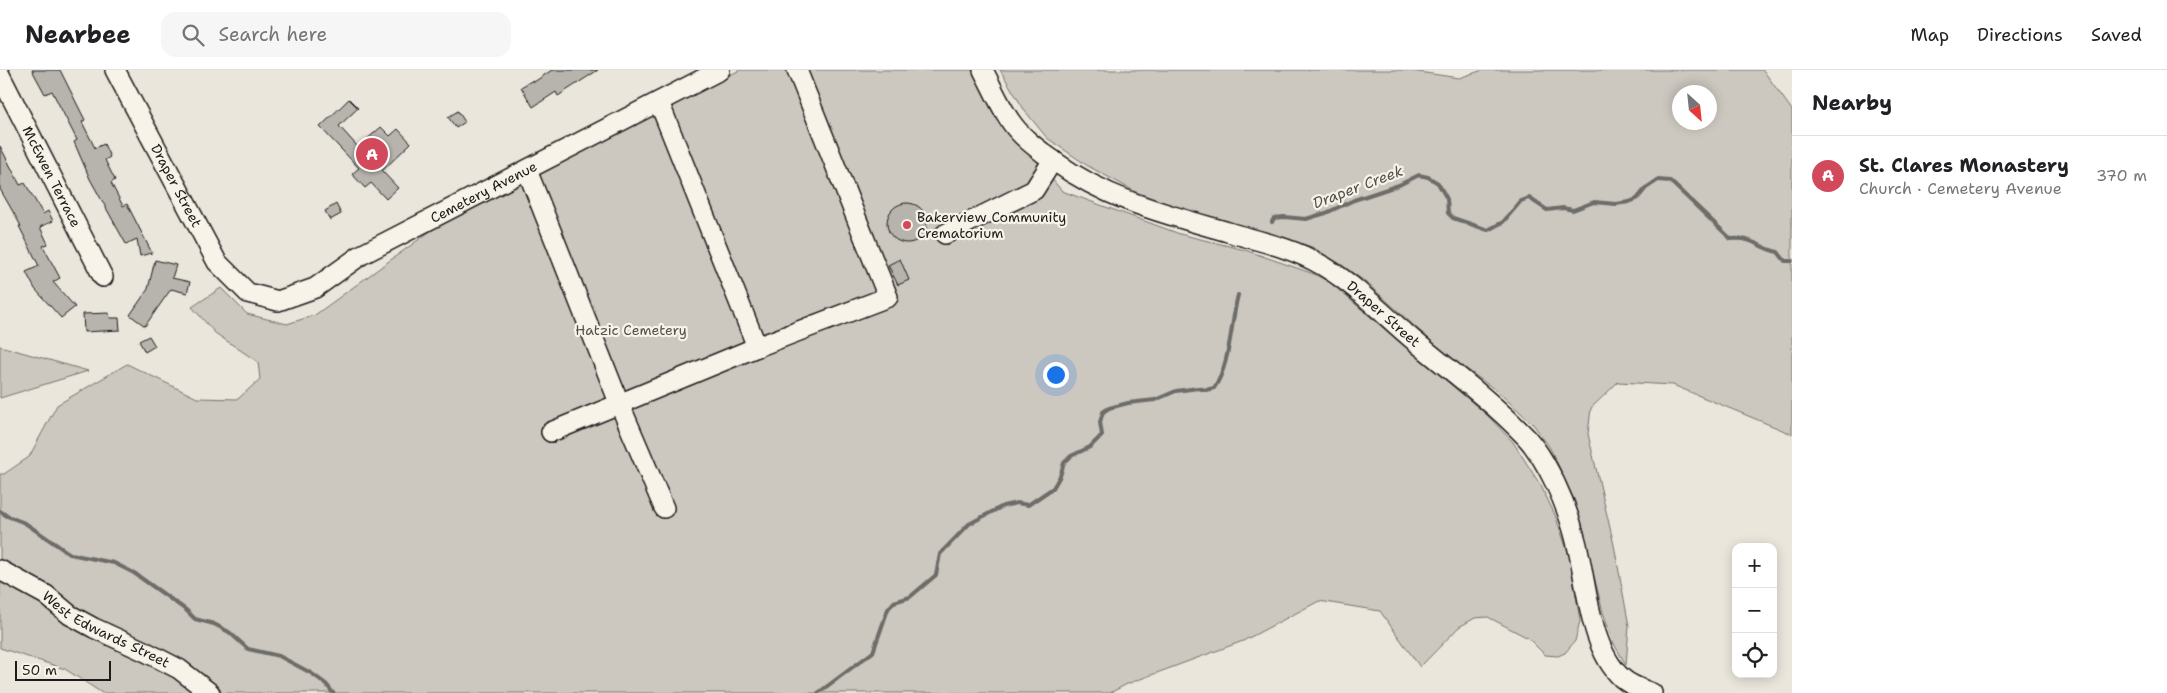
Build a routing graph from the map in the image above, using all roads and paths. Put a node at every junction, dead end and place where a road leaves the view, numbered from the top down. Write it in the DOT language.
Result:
graph roads {
  1 [pos="115,70"];
  2 [pos="720,70"];
  3 [pos="797,70"];
  4 [pos="983,70"];
  5 [pos="0,75"];
  6 [pos="659,102"];
  7 [pos="1053,160"];
  8 [pos="527,170"];
  9 [pos="945,234"];
  10 [pos="103,277"];
  11 [pos="248,294"];
  12 [pos="757,347"];
  13 [pos="620,405"];
  14 [pos="551,432"];
  15 [pos="664,508"];
  16 [pos="0,570"];
  17 [pos="210,693"];
  18 [pos="1652,693"];
  1 -- 11 [label="street, Draper Street"];
  2 -- 6 [label="street, Cemetery Avenue"];
  3 -- 12 [label="street"];
  4 -- 7 [label="street, Draper Street"];
  5 -- 10 [label="street, McEwen Terrace"];
  6 -- 8 [label="street, Cemetery Avenue"];
  6 -- 12 [label="street"];
  7 -- 9 [label="street"];
  7 -- 18 [label="street, Draper Street"];
  8 -- 11 [label="street, Cemetery Avenue"];
  8 -- 13 [label="street"];
  12 -- 13 [label="street"];
  13 -- 14 [label="street"];
  13 -- 15 [label="street"];
  16 -- 17 [label="street, West Edwards Street"];
}
